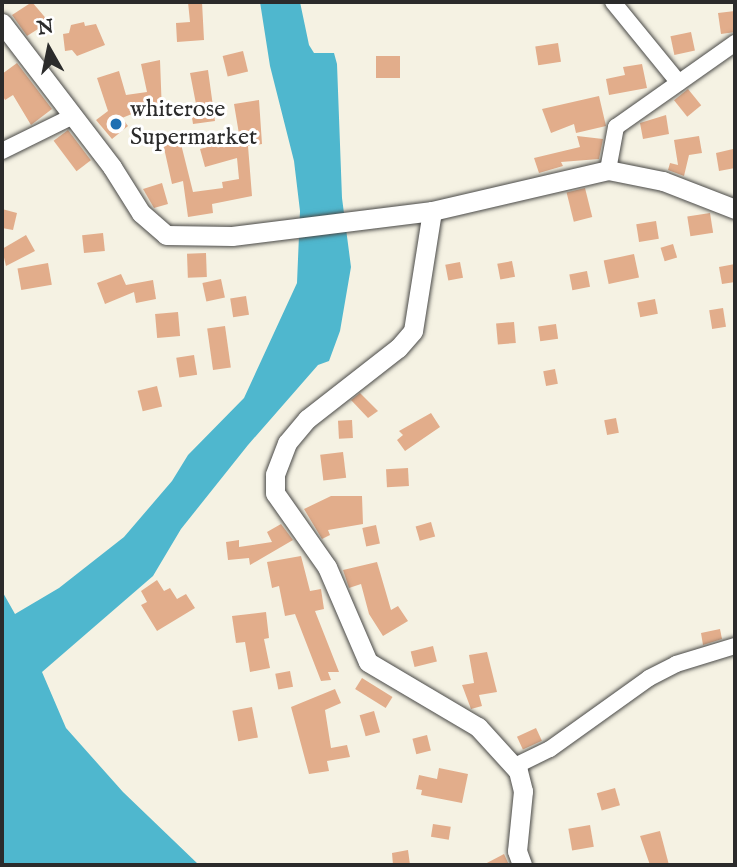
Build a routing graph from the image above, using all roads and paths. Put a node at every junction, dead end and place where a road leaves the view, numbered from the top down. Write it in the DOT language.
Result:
graph roads {
  1 [pos="613,2"];
  2 [pos="2,23"];
  3 [pos="735,43"];
  4 [pos="679,83"];
  5 [pos="73,116"];
  6 [pos="2,151"];
  7 [pos="608,170"];
  8 [pos="735,209"];
  9 [pos="432,211"];
  10 [pos="735,646"];
  11 [pos="514,766"];
  12 [pos="522,865"];
  1 -- 4 [label="street"];
  2 -- 5 [label="main road"];
  3 -- 4 [label="street"];
  4 -- 7 [label="street"];
  5 -- 6 [label="street"];
  5 -- 9 [label="main road"];
  7 -- 8 [label="main road"];
  7 -- 9 [label="main road"];
  9 -- 11 [label="main road"];
  10 -- 11 [label="street"];
  11 -- 12 [label="main road"];
}
